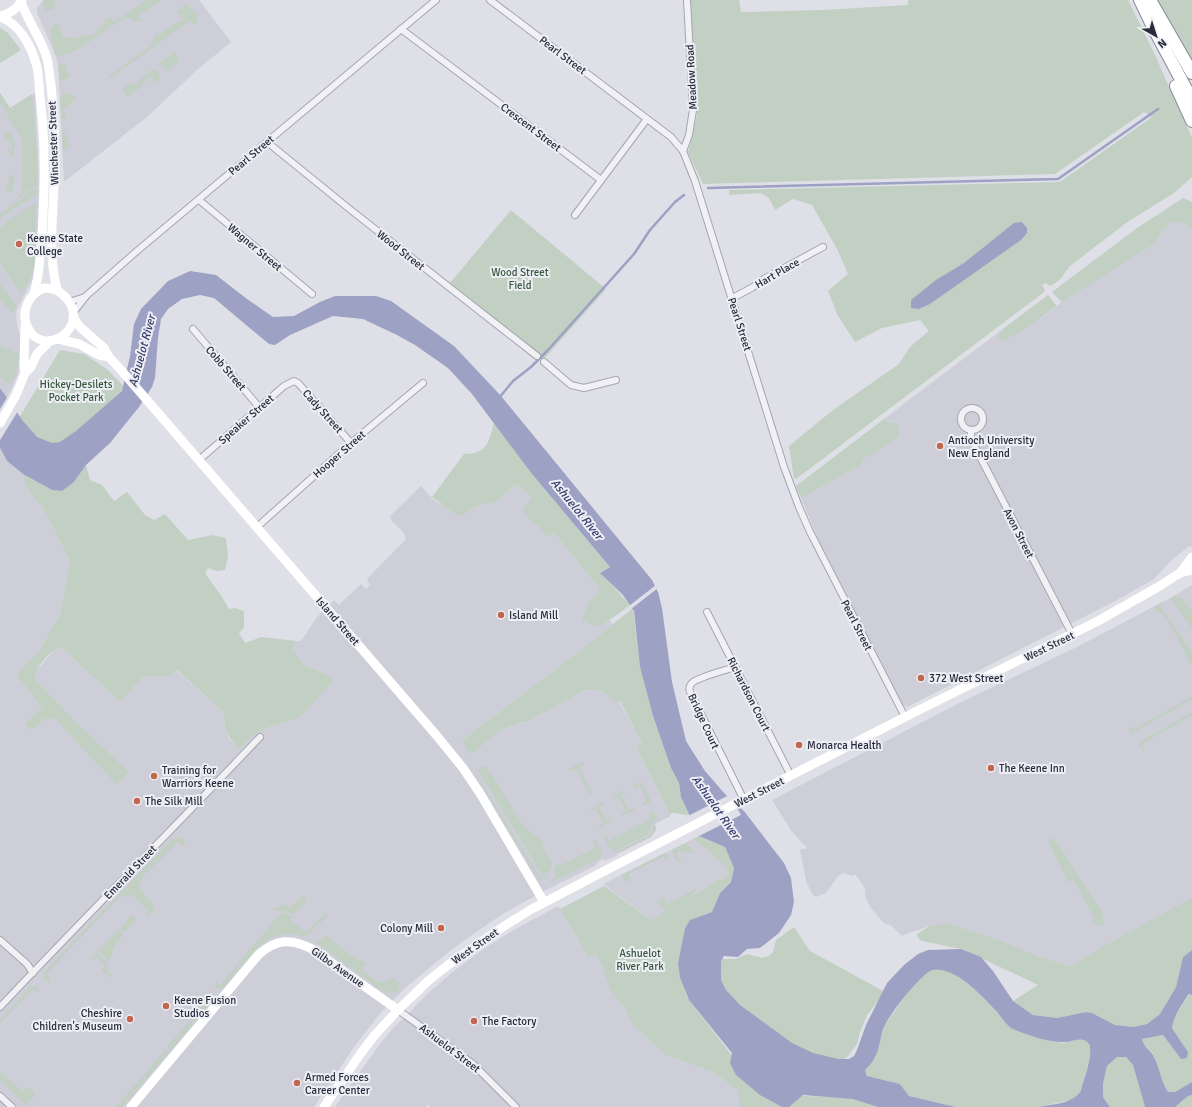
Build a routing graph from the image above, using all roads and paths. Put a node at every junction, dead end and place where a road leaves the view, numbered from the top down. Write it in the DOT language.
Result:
graph roads {
  1 [pos="436,0"];
  2 [pos="490,0"];
  3 [pos="687,0"];
  4 [pos="1140,0"];
  5 [pos="1150,0"];
  6 [pos="21,1"];
  7 [pos="0,16"];
  8 [pos="401,29"];
  9 [pos="1154,29"];
  10 [pos="1192,73"];
  11 [pos="1192,100"];
  12 [pos="647,119"];
  13 [pos="1192,121"];
  14 [pos="267,142"];
  15 [pos="683,152"];
  16 [pos="601,180"];
  17 [pos="199,200"];
  18 [pos="575,215"];
  19 [pos="823,247"];
  20 [pos="57,289"];
  21 [pos="34,294"];
  22 [pos="312,294"];
  23 [pos="86,296"];
  24 [pos="731,299"];
  25 [pos="69,302"];
  26 [pos="73,315"];
  27 [pos="26,324"];
  28 [pos="193,329"];
  29 [pos="54,340"];
  30 [pos="537,356"];
  31 [pos="108,357"];
  32 [pos="544,362"];
  33 [pos="26,373"];
  34 [pos="616,380"];
  35 [pos="294,381"];
  36 [pos="423,383"];
  37 [pos="259,407"];
  38 [pos="0,424"];
  39 [pos="971,430"];
  40 [pos="351,443"];
  41 [pos="199,460"];
  42 [pos="257,527"];
  43 [pos="1192,557"];
  44 [pos="1192,570"];
  45 [pos="1180,572"];
  46 [pos="707,612"];
  47 [pos="1072,634"];
  48 [pos="735,667"];
  49 [pos="905,717"];
  50 [pos="260,737"];
  51 [pos="791,776"];
  52 [pos="740,802"];
  53 [pos="544,902"];
  54 [pos="0,940"];
  55 [pos="33,973"];
  56 [pos="0,1007"];
  57 [pos="398,1010"];
  58 [pos="0,1096"];
  59 [pos="12,1107"];
  60 [pos="131,1107"];
  61 [pos="324,1107"];
  62 [pos="516,1107"];
  1 -- 8 [label="street, Pearl Street"];
  2 -- 12 [label="street, Pearl Street"];
  3 -- 15 [label="street, Meadow Road"];
  4 -- 9 [label="highway"];
  5 -- 10 [label="highway"];
  6 -- 7 [label="street"];
  6 -- 20 [label="street, Winchester Street"];
  7 -- 21 [label="street, Winchester Street"];
  8 -- 14 [label="street, Pearl Street"];
  8 -- 16 [label="street, Crescent Street"];
  9 -- 11 [label="highway"];
  9 -- 13 [label="highway"];
  12 -- 15 [label="street, Pearl Street"];
  12 -- 16 [label="street"];
  14 -- 17 [label="street, Pearl Street"];
  14 -- 30 [label="street, Wood Street"];
  15 -- 24 [label="street, Pearl Street"];
  16 -- 18 [label="street"];
  17 -- 22 [label="street, Wagner Street"];
  17 -- 23 [label="street, Pearl Street"];
  19 -- 24 [label="street, Hart Place"];
  20 -- 21 [label="street"];
  20 -- 25 [label="street"];
  21 -- 27 [label="street"];
  23 -- 25 [label="street, Pearl Street"];
  23 -- 26 [label="street, Pearl Street"];
  24 -- 49 [label="street, Pearl Street"];
  25 -- 26 [label="street"];
  26 -- 29 [label="street"];
  26 -- 31 [label="street, Island Street"];
  27 -- 29 [label="street"];
  27 -- 33 [label="street"];
  28 -- 37 [label="street, Cobb Street"];
  29 -- 31 [label="street, Island Street"];
  29 -- 33 [label="street"];
  31 -- 41 [label="street, Island Street"];
  32 -- 34 [label="street"];
  33 -- 38 [label="street"];
  35 -- 37 [label="street, Speaker Street"];
  35 -- 40 [label="street, Cady Street"];
  36 -- 40 [label="street, Hooper Street"];
  37 -- 41 [label="street, Speaker Street"];
  39 -- 47 [label="street, Avon Street"];
  40 -- 42 [label="street, Hooper Street"];
  41 -- 42 [label="street, Island Street"];
  42 -- 53 [label="street, Island Street"];
  43 -- 45 [label="street, West Street"];
  44 -- 45 [label="street, West Street"];
  45 -- 47 [label="street, West Street"];
  46 -- 48 [label="street, Richardson Court"];
  47 -- 49 [label="street, West Street"];
  48 -- 51 [label="street, Richardson Court"];
  48 -- 52 [label="street, Bridge Court"];
  49 -- 51 [label="street, West Street"];
  50 -- 55 [label="street, Emerald Street"];
  51 -- 52 [label="street, West Street"];
  52 -- 53 [label="street, West Street"];
  53 -- 57 [label="street, West Street"];
  54 -- 55 [label="street"];
  55 -- 56 [label="street, Emerald Street"];
  57 -- 60 [label="street, Gilbo Avenue"];
  57 -- 61 [label="street, West Street"];
  57 -- 62 [label="street, Ashuelot Street"];
  58 -- 59 [label="street"];
}
